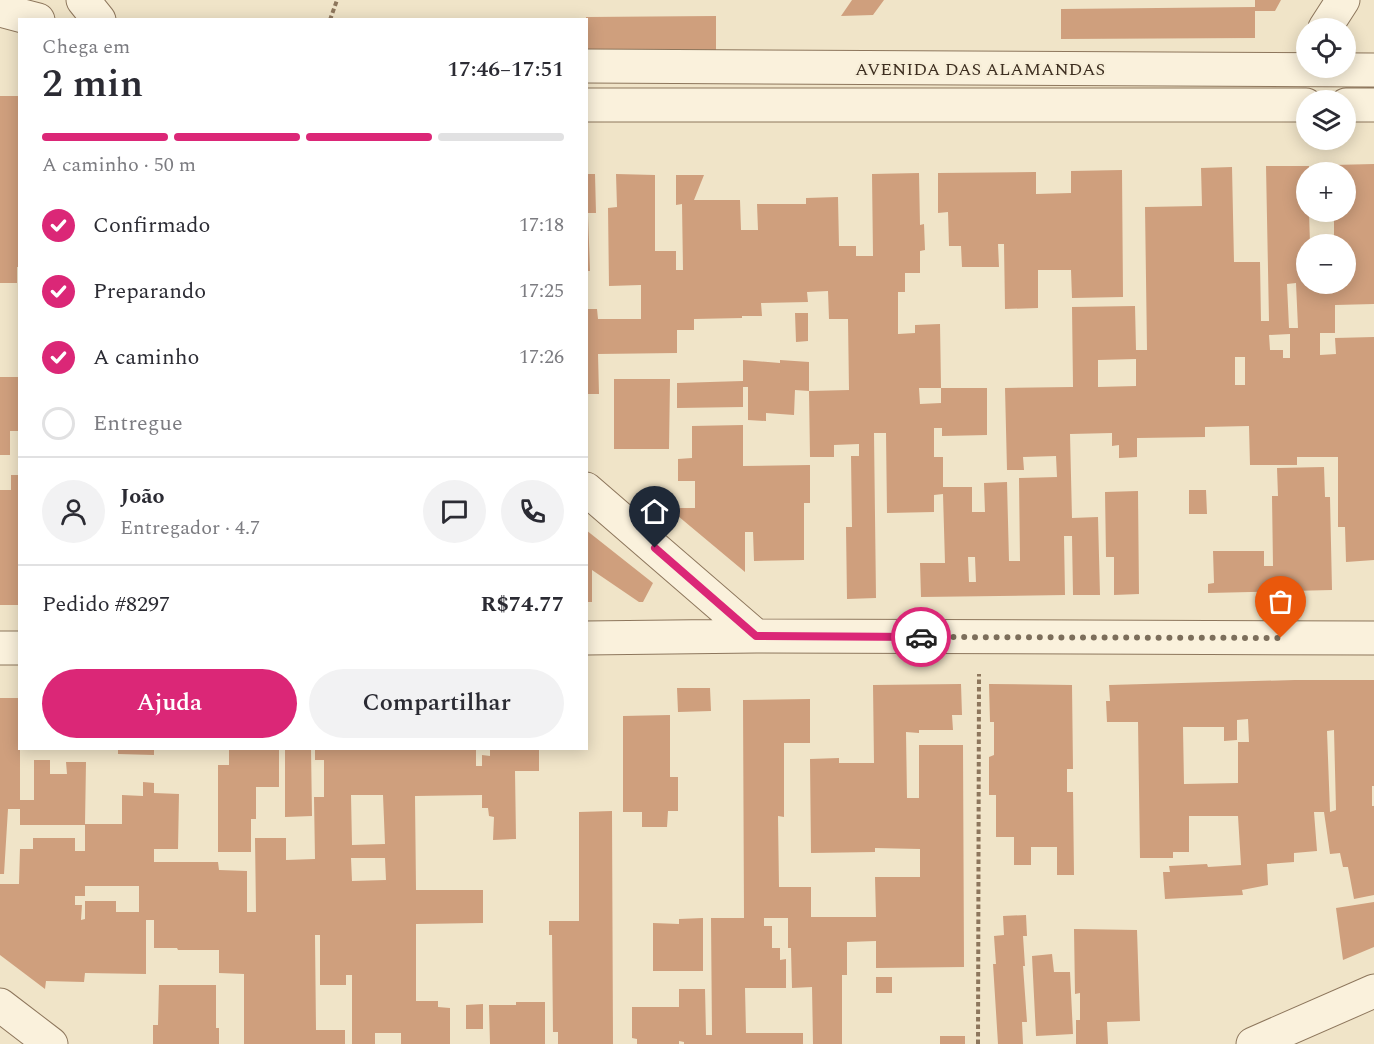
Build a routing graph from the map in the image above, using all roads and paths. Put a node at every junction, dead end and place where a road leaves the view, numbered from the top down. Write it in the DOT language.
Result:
graph roads {
  1 [pos="83,0"];
  2 [pos="338,0"];
  3 [pos="1343,0"];
  4 [pos="0,10"];
  5 [pos="32,18"];
  6 [pos="97,18"];
  7 [pos="331,18"];
  8 [pos="1331,18"];
  9 [pos="1296,65"];
  10 [pos="588,66"];
  11 [pos="1356,69"];
  12 [pos="1374,70"];
  13 [pos="1299,78"];
  14 [pos="588,105"];
  15 [pos="1292,105"];
  16 [pos="1356,105"];
  17 [pos="1374,105"];
  18 [pos="588,491"];
  19 [pos="756,636"];
  20 [pos="588,638"];
  21 [pos="979,638"];
  22 [pos="1374,638"];
  23 [pos="0,648"];
  24 [pos="18,648"];
  25 [pos="1374,991"];
  26 [pos="0,1005"];
  27 [pos="51,1044"];
  28 [pos="978,1044"];
  29 [pos="1253,1044"];
  1 -- 6 [label="street"];
  2 -- 7 [label="path"];
  3 -- 8 [label="street"];
  4 -- 5 [label="street"];
  9 -- 10 [label="street, AVENIDA DAS ALAMANDAS"];
  11 -- 12 [label="street, AVENIDA DAS ALAMANDAS"];
  13 -- 15 [label="street"];
  14 -- 15 [label="street, AVENIDA DAS ALAMANDAS"];
  16 -- 17 [label="street"];
  18 -- 19 [label="street"];
  19 -- 20 [label="street"];
  19 -- 21 [label="street"];
  21 -- 22 [label="street"];
  21 -- 28 [label="path"];
  23 -- 24 [label="street"];
  25 -- 29 [label="street"];
  26 -- 27 [label="street"];
}
